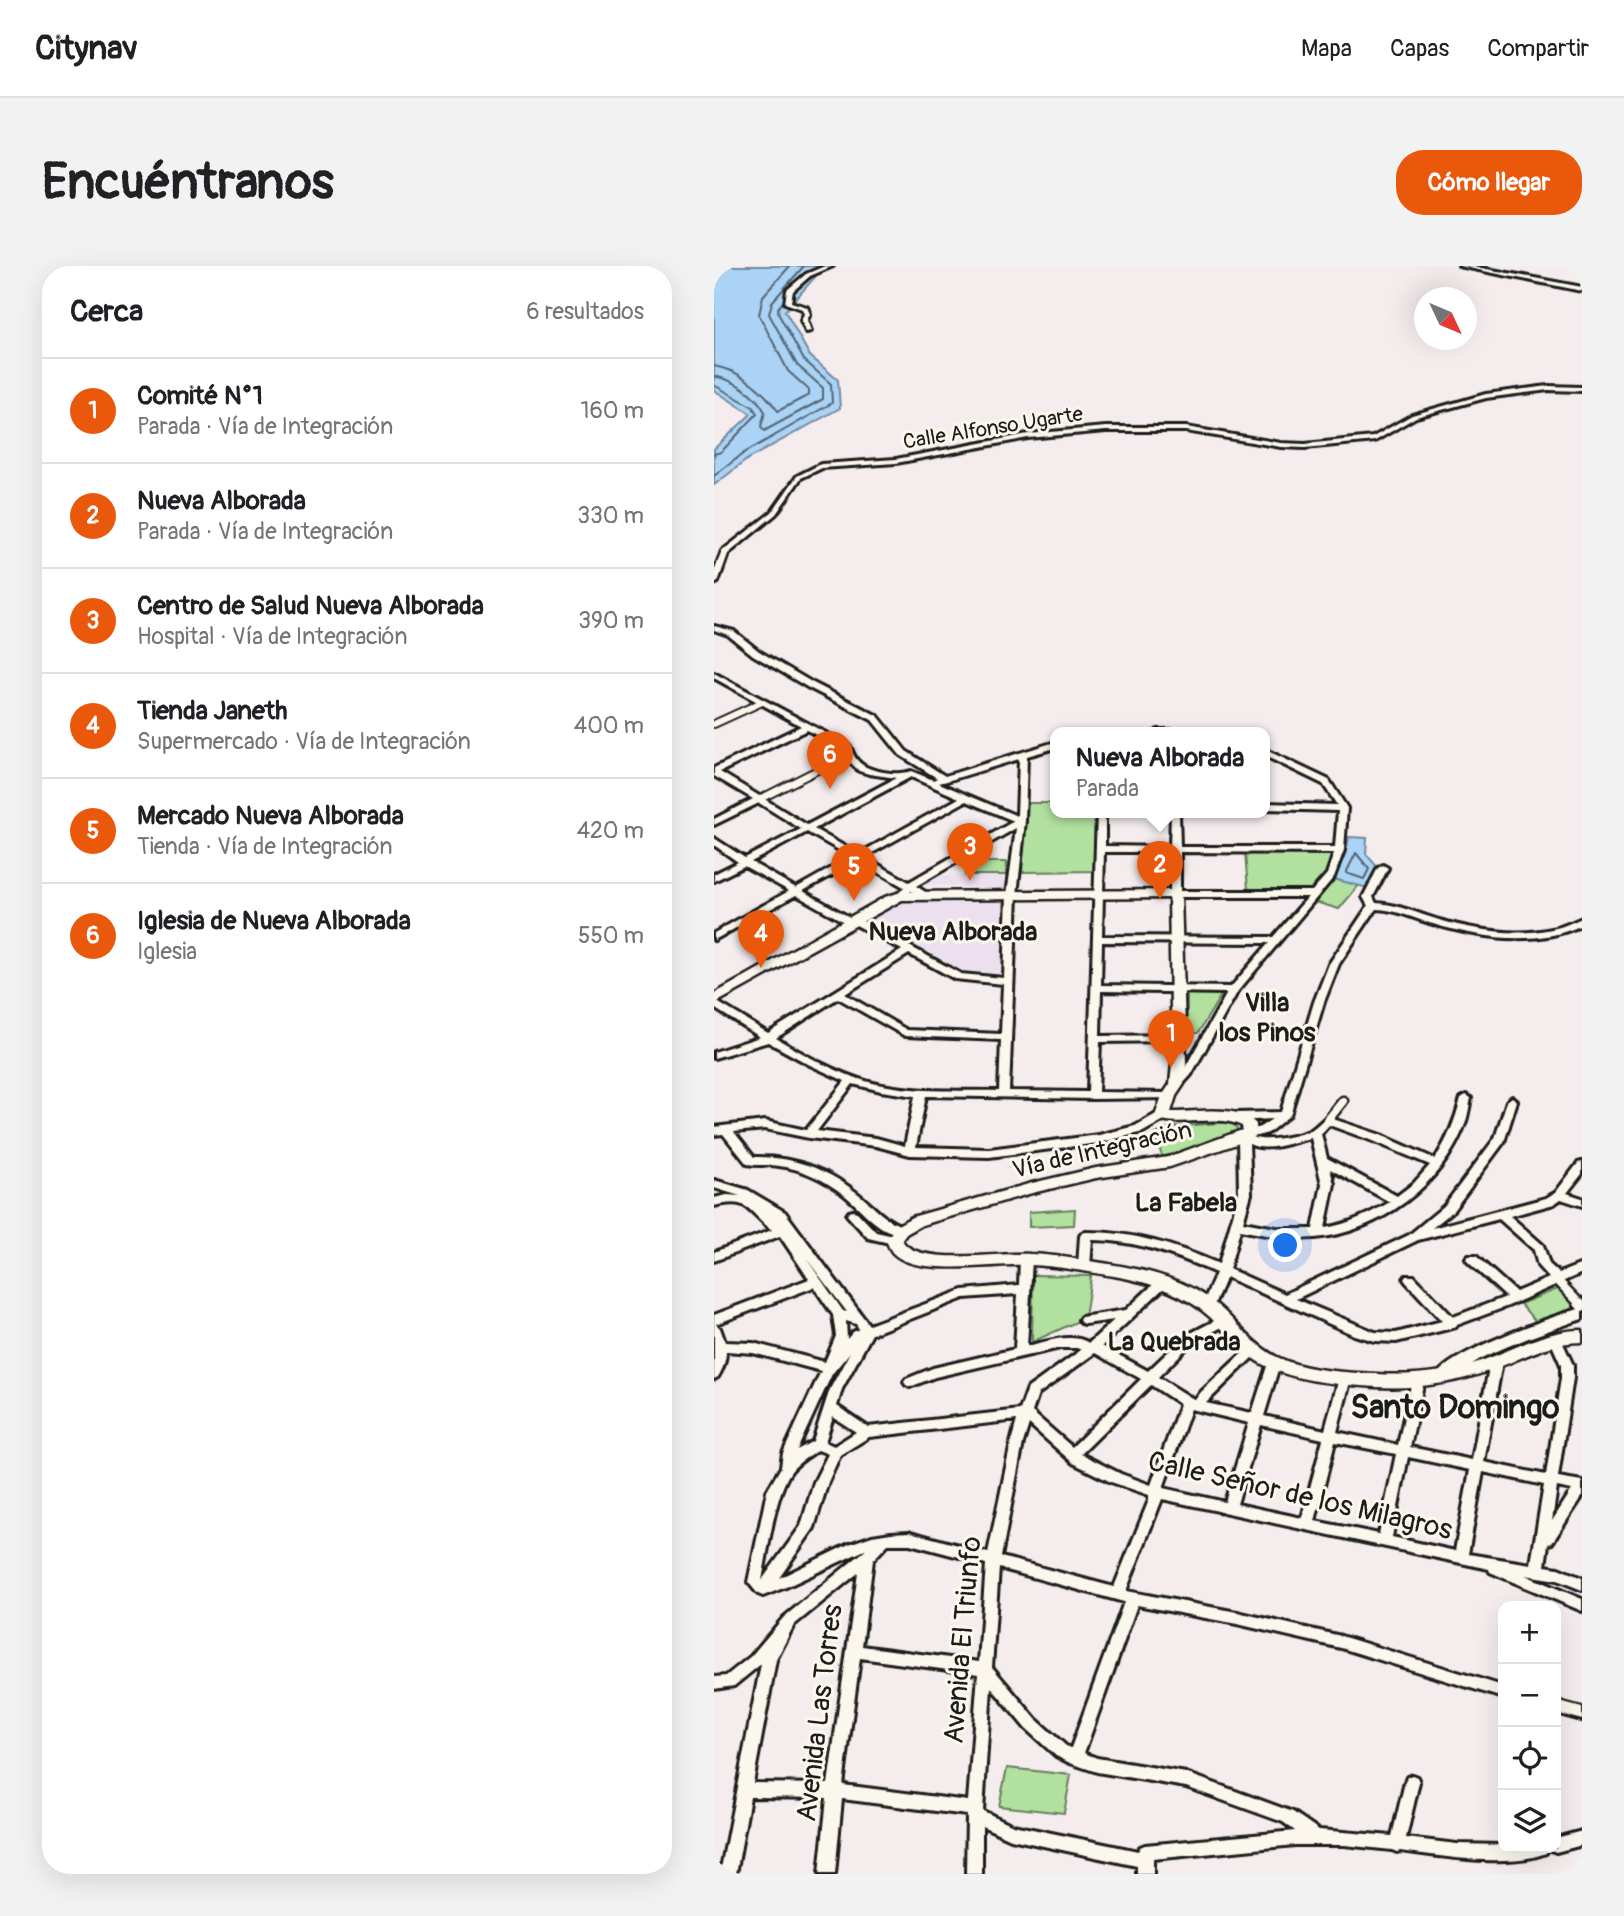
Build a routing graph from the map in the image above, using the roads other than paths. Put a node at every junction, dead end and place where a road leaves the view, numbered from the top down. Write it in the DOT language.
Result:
graph roads {
  1 [pos="830,266"];
  2 [pos="1462,266"];
  3 [pos="1582,289"];
  4 [pos="808,331"];
  5 [pos="1582,389"];
  6 [pos="714,582"];
  7 [pos="714,628"];
  8 [pos="715,677"];
  9 [pos="762,702"];
  10 [pos="714,724"];
  11 [pos="808,726"];
  12 [pos="1050,747"];
  13 [pos="849,754"];
  14 [pos="1023,755"];
  15 [pos="1270,756"];
  16 [pos="714,771"];
  17 [pos="902,777"];
  18 [pos="944,779"];
  19 [pos="930,782"];
  20 [pos="965,798"];
  21 [pos="758,800"];
  22 [pos="1270,806"];
  23 [pos="1343,808"];
  24 [pos="1101,818"];
  25 [pos="1175,818"];
  26 [pos="1021,821"];
  27 [pos="714,822"];
  28 [pos="806,828"];
  29 [pos="714,841"];
  30 [pos="1100,849"];
  31 [pos="1175,849"];
  32 [pos="1339,850"];
  33 [pos="857,858"];
  34 [pos="744,862"];
  35 [pos="1383,868"];
  36 [pos="714,878"];
  37 [pos="796,891"];
  38 [pos="905,891"];
  39 [pos="1098,894"];
  40 [pos="1175,894"];
  41 [pos="1315,894"];
  42 [pos="1013,895"];
  43 [pos="1373,906"];
  44 [pos="1582,921"];
  45 [pos="851,922"];
  46 [pos="714,937"];
  47 [pos="1097,939"];
  48 [pos="1175,940"];
  49 [pos="1275,940"];
  50 [pos="909,950"];
  51 [pos="1008,981"];
  52 [pos="1096,988"];
  53 [pos="1177,988"];
  54 [pos="1234,990"];
  55 [pos="838,994"];
  56 [pos="714,1002"];
  57 [pos="1005,1037"];
  58 [pos="768,1038"];
  59 [pos="1177,1038"];
  60 [pos="1094,1039"];
  61 [pos="714,1055"];
  62 [pos="851,1080"];
  63 [pos="1173,1090"];
  64 [pos="921,1093"];
  65 [pos="1004,1094"];
  66 [pos="1093,1096"];
  67 [pos="1466,1098"];
  68 [pos="1343,1101"];
  69 [pos="1512,1101"];
  70 [pos="1285,1115"];
  71 [pos="1162,1116"];
  72 [pos="1237,1117"];
  73 [pos="1327,1122"];
  74 [pos="720,1130"];
  75 [pos="1315,1133"];
  76 [pos="809,1134"];
  77 [pos="1243,1137"];
  78 [pos="910,1151"];
  79 [pos="1324,1161"];
  80 [pos="1437,1164"];
  81 [pos="1582,1166"];
  82 [pos="714,1184"];
  83 [pos="1560,1195"];
  84 [pos="1397,1201"];
  85 [pos="714,1202"];
  86 [pos="1582,1202"];
  87 [pos="770,1209"];
  88 [pos="1500,1213"];
  89 [pos="853,1215"];
  90 [pos="1237,1225"];
  91 [pos="782,1231"];
  92 [pos="1318,1233"];
  93 [pos="898,1235"];
  94 [pos="1413,1238"];
  95 [pos="714,1257"];
  96 [pos="1026,1259"];
  97 [pos="1472,1259"];
  98 [pos="1084,1266"];
  99 [pos="1582,1268"];
  100 [pos="1222,1273"];
  101 [pos="1410,1279"];
  102 [pos="1557,1279"];
  103 [pos="817,1281"];
  104 [pos="1163,1282"];
  105 [pos="1023,1289"];
  106 [pos="1514,1297"];
  107 [pos="1284,1299"];
  108 [pos="1208,1306"];
  109 [pos="1582,1306"];
  110 [pos="1582,1313"];
  111 [pos="839,1314"];
  112 [pos="1127,1314"];
  113 [pos="714,1320"];
  114 [pos="1085,1320"];
  115 [pos="1224,1321"];
  116 [pos="1452,1324"];
  117 [pos="863,1326"];
  118 [pos="714,1328"];
  119 [pos="1582,1336"];
  120 [pos="1556,1340"];
  121 [pos="720,1346"];
  122 [pos="1091,1348"];
  123 [pos="1253,1350"];
  124 [pos="1021,1352"];
  125 [pos="1496,1362"];
  126 [pos="1274,1363"];
  127 [pos="829,1368"];
  128 [pos="714,1374"];
  129 [pos="1443,1376"];
  130 [pos="1149,1377"];
  131 [pos="1345,1378"];
  132 [pos="1418,1380"];
  133 [pos="910,1382"];
  134 [pos="1192,1404"];
  135 [pos="830,1408"];
  136 [pos="1026,1414"];
  137 [pos="1258,1421"];
  138 [pos="866,1433"];
  139 [pos="1330,1436"];
  140 [pos="818,1444"];
  141 [pos="1403,1450"];
  142 [pos="835,1452"];
  143 [pos="1072,1455"];
  144 [pos="1478,1465"];
  145 [pos="787,1467"];
  146 [pos="1552,1480"];
  147 [pos="1582,1486"];
  148 [pos="1156,1492"];
  149 [pos="1229,1508"];
  150 [pos="1307,1525"];
  151 [pos="883,1540"];
  152 [pos="1384,1541"];
  153 [pos="867,1558"];
  154 [pos="1461,1558"];
  155 [pos="993,1562"];
  156 [pos="1486,1563"];
  157 [pos="1539,1566"];
  158 [pos="1582,1584"];
  159 [pos="763,1590"];
  160 [pos="1125,1596"];
  161 [pos="1582,1605"];
  162 [pos="789,1621"];
  163 [pos="855,1651"];
  164 [pos="985,1669"];
  165 [pos="714,1683"];
  166 [pos="1498,1690"];
  167 [pos="1561,1708"];
  168 [pos="1582,1714"];
  169 [pos="1075,1758"];
  170 [pos="1412,1782"];
  171 [pos="744,1790"];
  172 [pos="835,1791"];
  173 [pos="975,1812"];
  174 [pos="1317,1837"];
  175 [pos="1582,1838"];
  176 [pos="1561,1843"];
  177 [pos="1396,1845"];
  178 [pos="1498,1852"];
  179 [pos="1143,1866"];
  180 [pos="728,1874"];
  181 [pos="827,1874"];
  182 [pos="974,1874"];
  1 -- 4 [label="street"];
  2 -- 3 [label="street"];
  5 -- 6 [label="street, Calle Alfonso Ugarte"];
  7 -- 18 [label="street"];
  8 -- 9 [label="street"];
  9 -- 10 [label="street"];
  9 -- 11 [label="street"];
  11 -- 13 [label="street"];
  11 -- 16 [label="street"];
  12 -- 14 [label="street"];
  13 -- 17 [label="street"];
  13 -- 21 [label="street"];
  14 -- 18 [label="street"];
  14 -- 26 [label="street"];
  15 -- 23 [label="street"];
  16 -- 21 [label="street"];
  17 -- 19 [label="street"];
  17 -- 28 [label="street"];
  18 -- 19 [label="street"];
  19 -- 20 [label="street"];
  20 -- 26 [label="street"];
  20 -- 33 [label="street"];
  21 -- 27 [label="street"];
  21 -- 28 [label="street"];
  22 -- 23 [label="street"];
  23 -- 32 [label="street"];
  24 -- 30 [label="street"];
  25 -- 31 [label="street"];
  26 -- 38 [label="street"];
  26 -- 42 [label="street"];
  28 -- 33 [label="street"];
  28 -- 34 [label="street"];
  29 -- 34 [label="street"];
  30 -- 31 [label="street"];
  30 -- 39 [label="street"];
  31 -- 32 [label="street"];
  31 -- 40 [label="street"];
  32 -- 41 [label="street"];
  33 -- 37 [label="street"];
  33 -- 38 [label="street"];
  34 -- 36 [label="street"];
  34 -- 37 [label="street"];
  35 -- 43 [label="street"];
  37 -- 45 [label="street"];
  37 -- 46 [label="street"];
  38 -- 42 [label="main road"];
  38 -- 45 [label="main road"];
  39 -- 40 [label="main road"];
  39 -- 42 [label="main road"];
  39 -- 47 [label="street"];
  40 -- 41 [label="street"];
  40 -- 48 [label="main road, Vía de Integración"];
  41 -- 49 [label="street"];
  42 -- 51 [label="street"];
  43 -- 44 [label="street"];
  43 -- 70 [label="street"];
  45 -- 50 [label="street"];
  45 -- 56 [label="main road"];
  47 -- 48 [label="street"];
  47 -- 52 [label="street"];
  48 -- 49 [label="street"];
  48 -- 53 [label="main road, Vía de Integración"];
  49 -- 54 [label="street"];
  50 -- 51 [label="street"];
  50 -- 55 [label="street"];
  51 -- 57 [label="street"];
  52 -- 53 [label="street"];
  52 -- 60 [label="street"];
  53 -- 54 [label="street"];
  53 -- 59 [label="main road, Vía de Integración"];
  54 -- 63 [label="street"];
  55 -- 57 [label="street"];
  55 -- 58 [label="street"];
  56 -- 58 [label="street"];
  57 -- 65 [label="street"];
  58 -- 61 [label="street"];
  58 -- 62 [label="street"];
  59 -- 60 [label="street"];
  59 -- 63 [label="main road, Vía de Integración"];
  60 -- 66 [label="street"];
  62 -- 64 [label="street"];
  62 -- 76 [label="street"];
  63 -- 66 [label="street"];
  63 -- 71 [label="main road, Vía de Integración"];
  64 -- 65 [label="street"];
  64 -- 78 [label="street"];
  65 -- 66 [label="street"];
  67 -- 80 [label="street"];
  68 -- 73 [label="street"];
  69 -- 94 [label="street"];
  70 -- 72 [label="street"];
  70 -- 77 [label="street"];
  71 -- 72 [label="main road, Vía de Integración"];
  71 -- 78 [label="street"];
  72 -- 77 [label="main road"];
  73 -- 75 [label="street"];
  73 -- 80 [label="street"];
  74 -- 76 [label="street"];
  74 -- 93 [label="street"];
  75 -- 77 [label="street"];
  75 -- 79 [label="street"];
  76 -- 78 [label="street"];
  77 -- 90 [label="street"];
  77 -- 93 [label="main road, Vía de Integración"];
  79 -- 84 [label="street"];
  79 -- 92 [label="street"];
  80 -- 84 [label="street"];
  81 -- 83 [label="street"];
  82 -- 87 [label="street"];
  83 -- 86 [label="street"];
  83 -- 88 [label="street"];
  84 -- 92 [label="street"];
  85 -- 91 [label="street"];
  87 -- 91 [label="street"];
  87 -- 117 [label="street"];
  88 -- 94 [label="street"];
  88 -- 102 [label="street"];
  89 -- 93 [label="street"];
  90 -- 92 [label="street"];
  90 -- 100 [label="street"];
  91 -- 95 [label="street"];
  91 -- 103 [label="street"];
  93 -- 96 [label="main road"];
  94 -- 107 [label="street"];
  96 -- 98 [label="main road"];
  96 -- 105 [label="street"];
  97 -- 106 [label="street"];
  98 -- 100 [label="street"];
  98 -- 104 [label="main road"];
  99 -- 102 [label="street"];
  100 -- 107 [label="street"];
  100 -- 108 [label="street"];
  101 -- 116 [label="street"];
  102 -- 106 [label="street"];
  102 -- 109 [label="street"];
  103 -- 111 [label="street"];
  103 -- 113 [label="street"];
  104 -- 108 [label="main road"];
  104 -- 112 [label="street, Avenida El Triunfo"];
  105 -- 117 [label="street"];
  105 -- 124 [label="street"];
  106 -- 116 [label="street"];
  107 -- 116 [label="street"];
  108 -- 115 [label="main road"];
  110 -- 129 [label="street"];
  111 -- 117 [label="street"];
  111 -- 127 [label="street"];
  112 -- 114 [label="street"];
  112 -- 122 [label="street, Avenida El Triunfo"];
  115 -- 123 [label="main road"];
  115 -- 130 [label="street"];
  117 -- 127 [label="street"];
  117 -- 135 [label="street"];
  118 -- 121 [label="street"];
  119 -- 120 [label="main road"];
  120 -- 125 [label="main road"];
  120 -- 146 [label="street"];
  121 -- 127 [label="street"];
  121 -- 128 [label="street"];
  122 -- 124 [label="street"];
  122 -- 130 [label="street"];
  122 -- 136 [label="street, Avenida El Triunfo"];
  123 -- 126 [label="main road"];
  123 -- 134 [label="street"];
  124 -- 133 [label="street"];
  125 -- 129 [label="main road"];
  125 -- 144 [label="street"];
  126 -- 131 [label="main road"];
  126 -- 137 [label="street"];
  127 -- 145 [label="street"];
  129 -- 132 [label="main road"];
  130 -- 134 [label="street"];
  130 -- 143 [label="street"];
  131 -- 132 [label="main road"];
  131 -- 139 [label="street"];
  132 -- 141 [label="street"];
  134 -- 137 [label="street"];
  134 -- 148 [label="street"];
  135 -- 138 [label="street"];
  135 -- 140 [label="street"];
  136 -- 138 [label="street"];
  136 -- 143 [label="street, Calle Señor de los Milagros"];
  136 -- 155 [label="street, Avenida El Triunfo"];
  137 -- 139 [label="street"];
  137 -- 149 [label="street"];
  138 -- 142 [label="street"];
  139 -- 141 [label="street"];
  139 -- 150 [label="street"];
  140 -- 142 [label="street"];
  140 -- 145 [label="street"];
  141 -- 144 [label="street"];
  141 -- 152 [label="street"];
  142 -- 159 [label="street"];
  143 -- 148 [label="street, Calle Señor de los Milagros"];
  144 -- 146 [label="street"];
  144 -- 154 [label="street"];
  145 -- 159 [label="street"];
  146 -- 147 [label="street"];
  146 -- 157 [label="street"];
  147 -- 157 [label="street"];
  148 -- 149 [label="street, Calle Señor de los Milagros"];
  148 -- 160 [label="street"];
  149 -- 150 [label="street, Calle Señor de los Milagros"];
  150 -- 152 [label="street, Calle Señor de los Milagros"];
  151 -- 153 [label="street"];
  151 -- 155 [label="street"];
  151 -- 159 [label="street"];
  152 -- 154 [label="street, Calle Señor de los Milagros"];
  153 -- 162 [label="street"];
  153 -- 163 [label="street, Avenida Las Torres"];
  154 -- 156 [label="street, Calle Señor de los Milagros"];
  155 -- 160 [label="street"];
  155 -- 164 [label="street, Avenida El Triunfo"];
  156 -- 157 [label="street, Calle Señor de los Milagros"];
  156 -- 161 [label="street"];
  157 -- 158 [label="street, Calle Señor de los Milagros"];
  160 -- 166 [label="street"];
  160 -- 169 [label="street"];
  162 -- 165 [label="street"];
  162 -- 171 [label="street"];
  163 -- 164 [label="street"];
  163 -- 172 [label="street, Avenida Las Torres"];
  164 -- 169 [label="street"];
  164 -- 173 [label="street, Avenida El Triunfo"];
  167 -- 168 [label="street"];
  169 -- 174 [label="street"];
  170 -- 177 [label="street"];
  171 -- 172 [label="street"];
  171 -- 180 [label="street"];
  172 -- 173 [label="street"];
  172 -- 181 [label="street, Avenida Las Torres"];
  173 -- 179 [label="street"];
  173 -- 182 [label="street, Avenida El Triunfo"];
  174 -- 177 [label="street"];
  174 -- 179 [label="street"];
  175 -- 176 [label="street"];
  177 -- 178 [label="street"];
}
